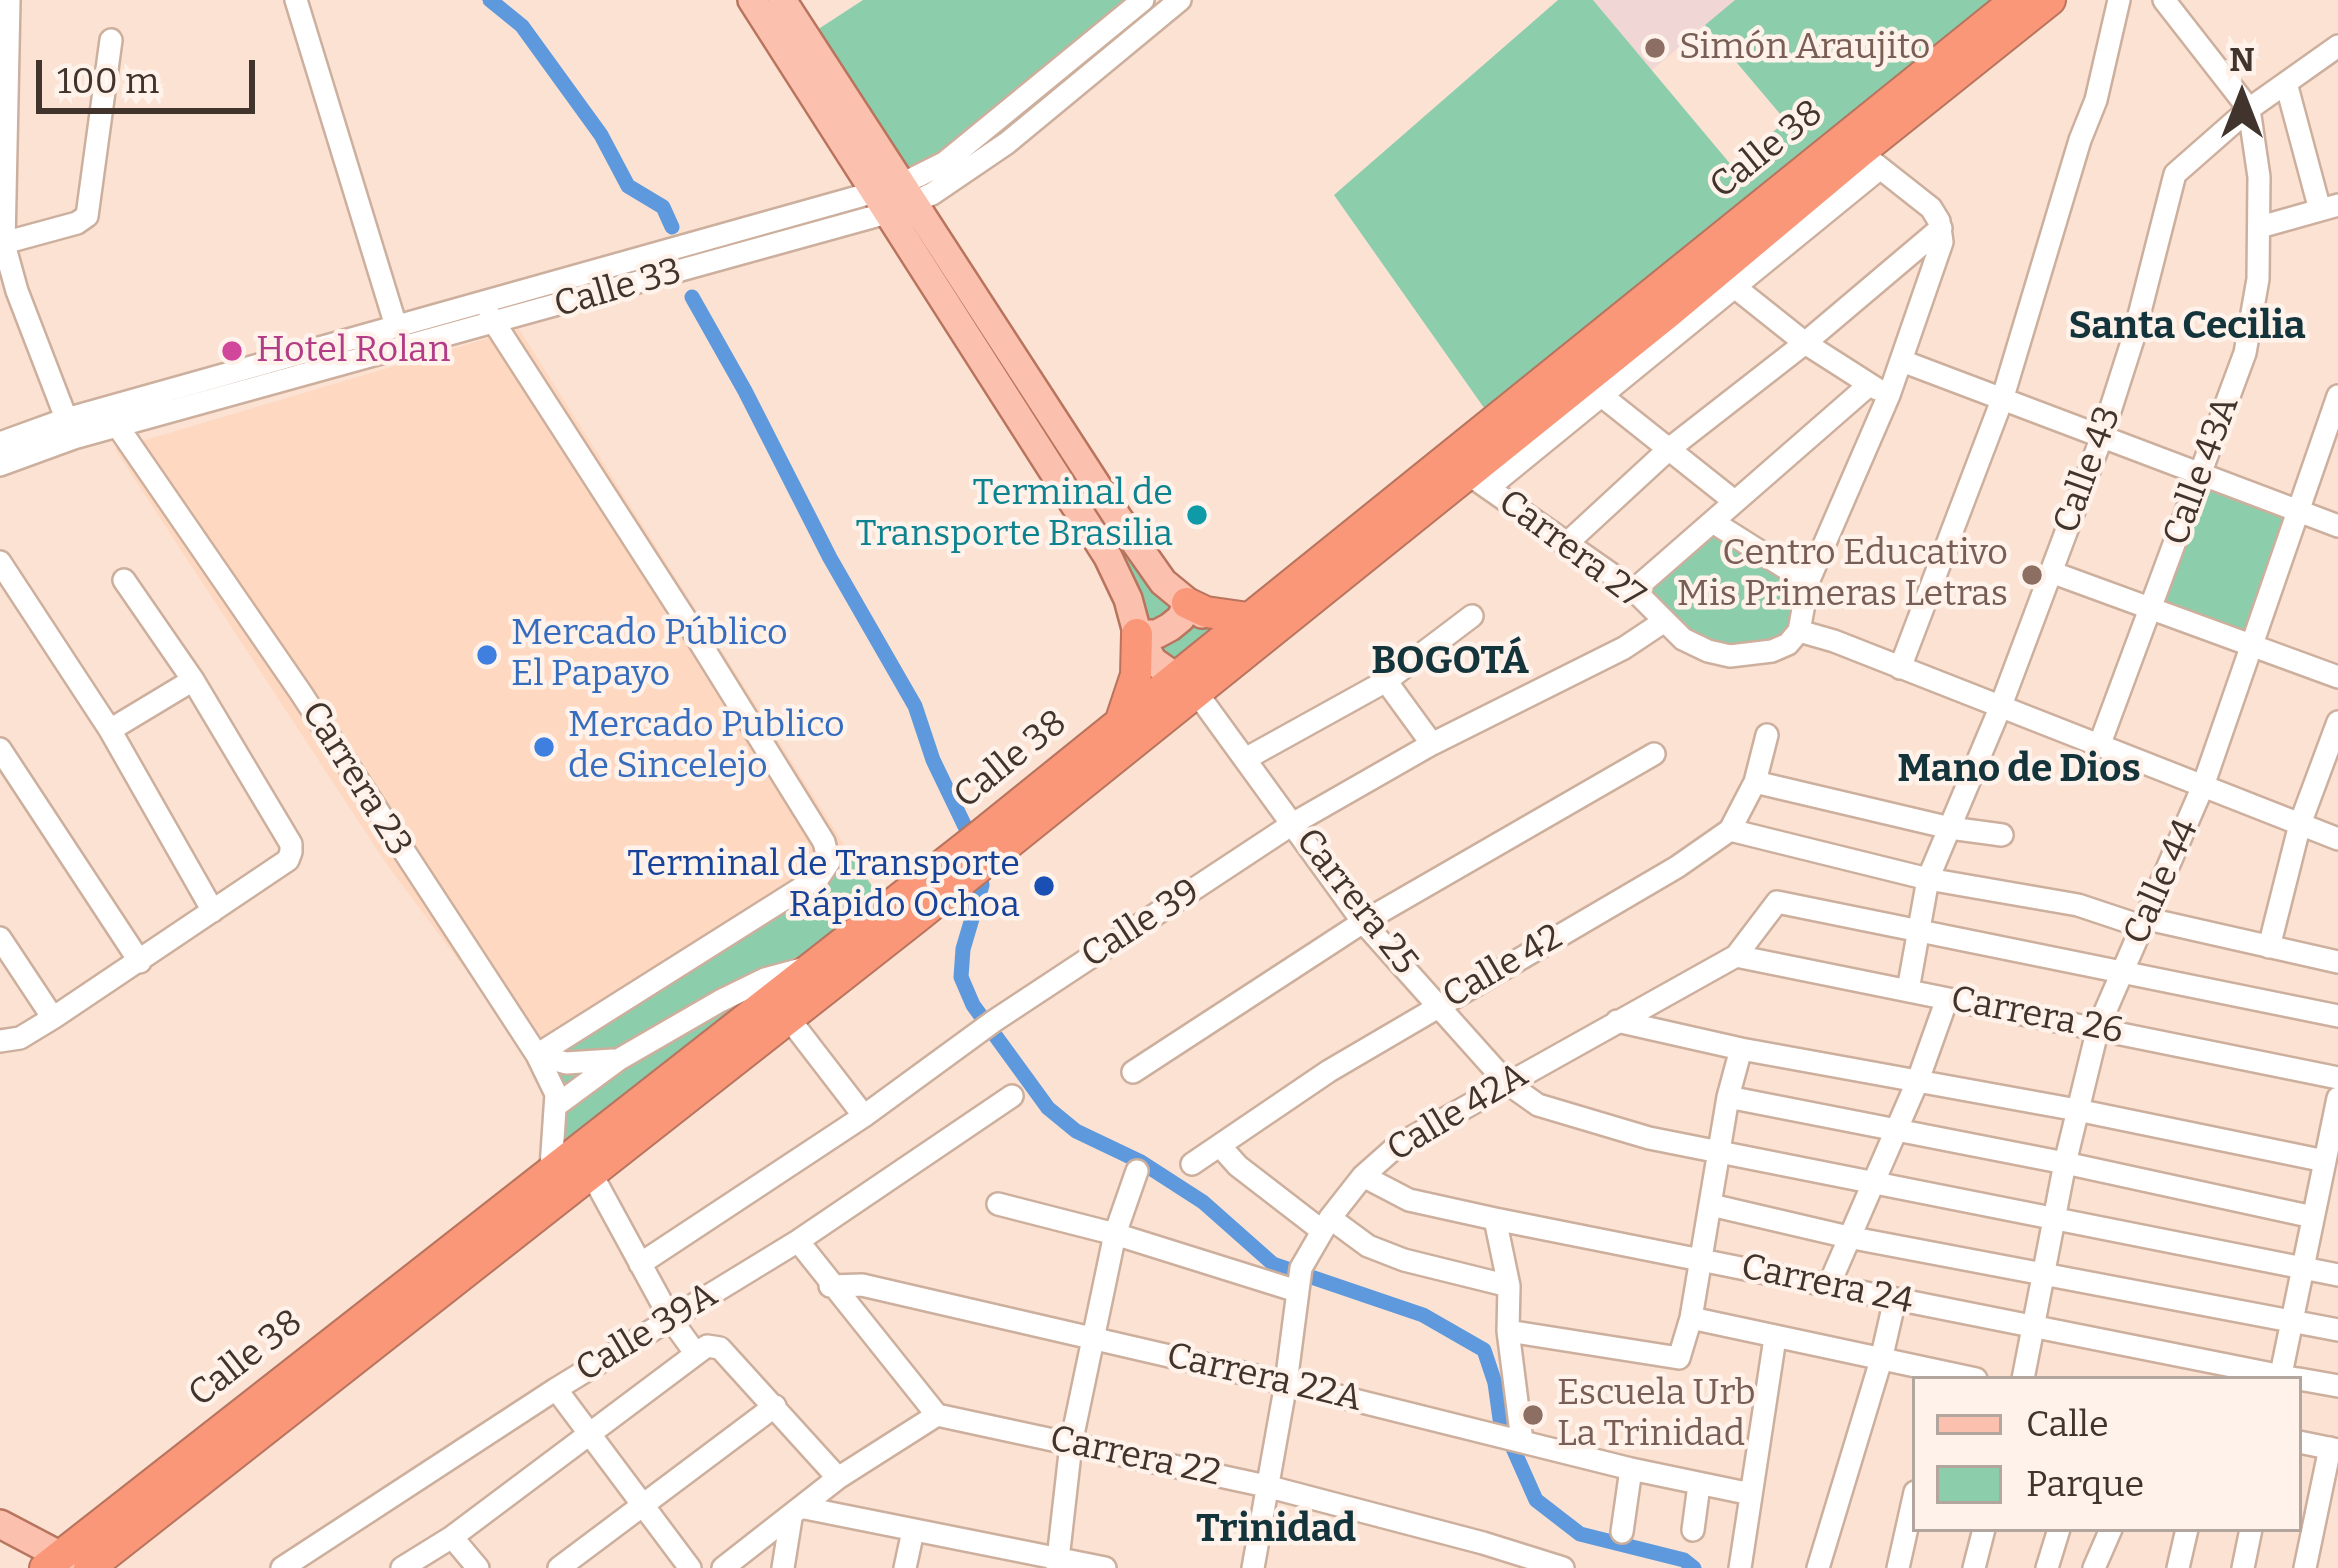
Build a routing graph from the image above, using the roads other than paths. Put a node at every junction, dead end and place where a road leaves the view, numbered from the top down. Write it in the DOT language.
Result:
graph roads {
  1 [pos="9,0"];
  2 [pos="296,0"];
  3 [pos="752,0"];
  4 [pos="782,0"];
  5 [pos="1143,0"];
  6 [pos="1180,0"];
  7 [pos="2017,0"];
  8 [pos="2050,0"];
  9 [pos="2119,0"];
  10 [pos="2164,0"];
  11 [pos="3,34"];
  12 [pos="111,40"];
  13 [pos="2338,46"];
  14 [pos="2286,83"];
  15 [pos="2249,110"];
  16 [pos="1870,160"];
  17 [pos="894,198"];
  18 [pos="2329,207"];
  19 [pos="2260,227"];
  20 [pos="1941,228"];
  21 [pos="2,244"];
  22 [pos="1736,288"];
  23 [pos="489,313"];
  24 [pos="396,326"];
  25 [pos="1804,343"];
  26 [pos="1902,362"];
  27 [pos="1879,390"];
  28 [pos="1602,396"];
  29 [pos="2338,396"];
  30 [pos="2002,400"];
  31 [pos="111,417"];
  32 [pos="70,428"];
  33 [pos="2101,439"];
  34 [pos="0,443"];
  35 [pos="1669,449"];
  36 [pos="0,465"];
  37 [pos="2202,476"];
  38 [pos="1478,481"];
  39 [pos="1734,501"];
  40 [pos="2298,512"];
  41 [pos="1712,522"];
  42 [pos="2338,526"];
  43 [pos="1565,545"];
  44 [pos="0,562"];
  45 [pos="2051,572"];
  46 [pos="124,580"];
  47 [pos="1808,582"];
  48 [pos="1634,590"];
  49 [pos="1187,603"];
  50 [pos="2152,608"];
  51 [pos="1472,616"];
  52 [pos="1248,618"];
  53 [pos="1663,622"];
  54 [pos="1799,632"];
  55 [pos="1138,634"];
  56 [pos="2253,646"];
  57 [pos="1227,651"];
  58 [pos="1900,668"];
  59 [pos="2338,677"];
  60 [pos="193,680"];
  61 [pos="1386,680"];
  62 [pos="1186,684"];
  63 [pos="2000,708"];
  64 [pos="1121,720"];
  65 [pos="2338,722"];
  66 [pos="110,730"];
  67 [pos="1767,735"];
  68 [pos="1432,743"];
  69 [pos="2099,746"];
  70 [pos="0,748"];
  71 [pos="1654,754"];
  72 [pos="1247,758"];
  73 [pos="1755,782"];
  74 [pos="2204,786"];
  75 [pos="1294,823"];
  76 [pos="2300,824"];
  77 [pos="1950,828"];
  78 [pos="1730,830"];
  79 [pos="2002,835"];
  80 [pos="2338,839"];
  81 [pos="990,842"];
  82 [pos="962,863"];
  83 [pos="1928,879"];
  84 [pos="213,911"];
  85 [pos="1363,922"];
  86 [pos="2146,923"];
  87 [pos="1917,932"];
  88 [pos="0,938"];
  89 [pos="2269,947"];
  90 [pos="1736,956"];
  91 [pos="140,962"];
  92 [pos="2338,962"];
  93 [pos="808,967"];
  94 [pos="2121,973"];
  95 [pos="1908,990"];
  96 [pos="1947,999"];
  97 [pos="1437,1005"];
  98 [pos="788,1016"];
  99 [pos="2338,1016"];
  100 [pos="53,1018"];
  101 [pos="1617,1021"];
  102 [pos="2098,1028"];
  103 [pos="0,1041"];
  104 [pos="1741,1049"];
  105 [pos="537,1055"];
  106 [pos="618,1060"];
  107 [pos="1133,1072"];
  108 [pos="2338,1078"];
  109 [pos="1918,1080"];
  110 [pos="1507,1084"];
  111 [pos="1012,1096"];
  112 [pos="1728,1097"];
  113 [pos="2338,1098"];
  114 [pos="557,1106"];
  115 [pos="2077,1109"];
  116 [pos="864,1116"];
  117 [pos="1894,1132"];
  118 [pos="1220,1146"];
  119 [pos="1719,1150"];
  120 [pos="2325,1161"];
  121 [pos="2065,1163"];
  122 [pos="1192,1164"];
  123 [pos="551,1168"];
  124 [pos="1136,1171"];
  125 [pos="591,1173"];
  126 [pos="1363,1176"];
  127 [pos="1873,1184"];
  128 [pos="998,1204"];
  129 [pos="1711,1205"];
  130 [pos="2314,1216"];
  131 [pos="1496,1219"];
  132 [pos="2056,1220"];
  133 [pos="1325,1224"];
  134 [pos="1115,1234"];
  135 [pos="1848,1237"];
  136 [pos="798,1241"];
  137 [pos="1701,1259"];
  138 [pos="640,1264"];
  139 [pos="2303,1269"];
  140 [pos="2045,1273"];
  141 [pos="2338,1275"];
  142 [pos="1829,1285"];
  143 [pos="830,1286"];
  144 [pos="1297,1286"];
  145 [pos="1509,1286"];
  146 [pos="1895,1299"];
  147 [pos="670,1318"];
  148 [pos="1690,1318"];
  149 [pos="2292,1322"];
  150 [pos="2034,1327"];
  151 [pos="2338,1330"];
  152 [pos="1508,1331"];
  153 [pos="1094,1338"];
  154 [pos="1775,1338"];
  155 [pos="696,1354"];
  156 [pos="1880,1360"];
  157 [pos="1941,1376"];
  158 [pos="2024,1376"];
  159 [pos="2279,1376"];
  160 [pos="2289,1376"];
  161 [pos="2302,1380"];
  162 [pos="1286,1383"];
  163 [pos="2338,1386"];
  164 [pos="556,1389"];
  165 [pos="775,1406"];
  166 [pos="937,1415"];
  167 [pos="591,1433"];
  168 [pos="1512,1439"];
  169 [pos="2302,1443"];
  170 [pos="1071,1444"];
  171 [pos="2334,1449"];
  172 [pos="1630,1469"];
  173 [pos="838,1478"];
  174 [pos="1699,1484"];
  175 [pos="1266,1486"];
  176 [pos="1751,1494"];
  177 [pos="643,1505"];
  178 [pos="1912,1505"];
  179 [pos="798,1513"];
  180 [pos="0,1524"];
  181 [pos="1694,1529"];
  182 [pos="913,1531"];
  183 [pos="1622,1532"];
  184 [pos="1983,1532"];
  185 [pos="2058,1532"];
  186 [pos="2110,1532"];
  187 [pos="2186,1532"];
  188 [pos="2250,1532"];
  189 [pos="452,1537"];
  190 [pos="1058,1563"];
  191 [pos="68,1566"];
  192 [pos="281,1568"];
  193 [pos="402,1568"];
  194 [pos="478,1568"];
  195 [pos="559,1568"];
  196 [pos="690,1568"];
  197 [pos="722,1568"];
  198 [pos="783,1568"];
  199 [pos="905,1568"];
  200 [pos="1105,1568"];
  201 [pos="1252,1568"];
  202 [pos="1563,1568"];
  203 [pos="1740,1568"];
  204 [pos="1818,1568"];
  205 [pos="1898,1568"];
  206 [pos="1974,1568"];
  207 [pos="2047,1568"];
  208 [pos="2094,1568"];
  209 [pos="2178,1568"];
  210 [pos="2243,1568"];
  211 [pos="2305,1568"];
  1 -- 11 [label="street"];
  2 -- 24 [label="street"];
  3 -- 17 [label="main road, Carrera 25"];
  4 -- 17 [label="main road, Carrera 25"];
  5 -- 17 [label="street, Calle 33"];
  6 -- 17 [label="street, Calle 33"];
  7 -- 52 [label="highway, Calle 38"];
  8 -- 16 [label="highway, Calle 38"];
  9 -- 30 [label="street"];
  10 -- 15 [label="street, Calle 43A"];
  11 -- 21 [label="street"];
  12 -- 21 [label="street"];
  13 -- 14 [label="street"];
  14 -- 15 [label="street"];
  14 -- 18 [label="street"];
  15 -- 19 [label="street, Calle 43A"];
  15 -- 33 [label="street, Calle 43"];
  16 -- 20 [label="street"];
  16 -- 22 [label="street"];
  16 -- 38 [label="highway, Calle 38"];
  17 -- 23 [label="street, Calle 33"];
  17 -- 49 [label="main road, Carrera 25"];
  17 -- 55 [label="main road, Carrera 25"];
  18 -- 19 [label="street"];
  19 -- 37 [label="street, Calle 43A"];
  20 -- 25 [label="street"];
  20 -- 26 [label="street"];
  21 -- 32 [label="street"];
  22 -- 25 [label="street"];
  22 -- 28 [label="street"];
  23 -- 24 [label="street, Calle 33"];
  23 -- 31 [label="street, Calle 33"];
  23 -- 105 [label="street"];
  24 -- 31 [label="street, Calle 33"];
  25 -- 27 [label="street"];
  25 -- 35 [label="street"];
  26 -- 27 [label="street"];
  26 -- 30 [label="street"];
  27 -- 39 [label="street"];
  27 -- 47 [label="street"];
  28 -- 35 [label="street"];
  28 -- 38 [label="street"];
  29 -- 40 [label="street, Calle 44"];
  30 -- 33 [label="street"];
  30 -- 58 [label="street"];
  31 -- 32 [label="street, Calle 33"];
  31 -- 105 [label="street, Carrera 23"];
  32 -- 34 [label="street, Calle 33"];
  32 -- 36 [label="street, Calle 33"];
  33 -- 37 [label="street"];
  33 -- 45 [label="street, Calle 43"];
  35 -- 39 [label="street"];
  35 -- 43 [label="street"];
  37 -- 40 [label="street"];
  37 -- 50 [label="street, Calle 43A"];
  38 -- 43 [label="street, Carrera 27"];
  38 -- 57 [label="highway, Calle 38"];
  39 -- 41 [label="street"];
  40 -- 42 [label="street"];
  40 -- 56 [label="street, Calle 44"];
  41 -- 47 [label="street"];
  41 -- 48 [label="street"];
  43 -- 48 [label="street, Carrera 27"];
  44 -- 66 [label="street"];
  45 -- 50 [label="street"];
  45 -- 63 [label="street, Calle 43"];
  46 -- 60 [label="street"];
  47 -- 54 [label="street"];
  48 -- 53 [label="street, Carrera 27"];
  49 -- 52 [label="highway"];
  49 -- 55 [label="main road"];
  49 -- 57 [label="main road, Carrera 25"];
  50 -- 56 [label="street"];
  50 -- 69 [label="street, Calle 43A"];
  51 -- 61 [label="street"];
  52 -- 57 [label="highway, Calle 38"];
  53 -- 54 [label="street, Carrera 27"];
  53 -- 68 [label="street, Calle 39"];
  54 -- 58 [label="street"];
  55 -- 62 [label="main road, Carrera 25"];
  55 -- 64 [label="highway"];
  56 -- 59 [label="street"];
  56 -- 74 [label="street, Calle 44"];
  57 -- 62 [label="highway, Calle 38"];
  58 -- 63 [label="street"];
  60 -- 66 [label="street"];
  60 -- 84 [label="street"];
  61 -- 68 [label="street"];
  61 -- 72 [label="street"];
  62 -- 64 [label="highway, Calle 38"];
  62 -- 72 [label="street, Carrera 25"];
  62 -- 81 [label="highway, Calle 38"];
  63 -- 69 [label="street"];
  63 -- 77 [label="street, Calle 43"];
  64 -- 81 [label="highway, Calle 38"];
  65 -- 76 [label="street"];
  66 -- 84 [label="street"];
  67 -- 73 [label="street, Calle 42"];
  68 -- 75 [label="street, Calle 39"];
  69 -- 74 [label="street"];
  70 -- 91 [label="street"];
  71 -- 85 [label="street"];
  72 -- 75 [label="street, Carrera 25"];
  73 -- 77 [label="street"];
  73 -- 78 [label="street, Calle 42"];
  74 -- 76 [label="street"];
  74 -- 86 [label="street, Calle 44"];
  75 -- 85 [label="street, Carrera 25"];
  75 -- 116 [label="street, Calle 39"];
  76 -- 80 [label="street"];
  76 -- 89 [label="street"];
  77 -- 79 [label="street"];
  77 -- 83 [label="street, Calle 43"];
  78 -- 83 [label="street"];
  78 -- 97 [label="street, Calle 42"];
  81 -- 82 [label="highway, Calle 38"];
  82 -- 93 [label="highway, Calle 38"];
  82 -- 98 [label="highway, Calle 38"];
  83 -- 86 [label="street"];
  83 -- 87 [label="street, Calle 43"];
  84 -- 91 [label="street"];
  85 -- 97 [label="street, Carrera 25"];
  85 -- 107 [label="street"];
  86 -- 89 [label="street"];
  86 -- 94 [label="street, Calle 44"];
  87 -- 90 [label="street, Calle 42A"];
  87 -- 94 [label="street"];
  87 -- 95 [label="street, Calle 43"];
  88 -- 100 [label="street"];
  89 -- 92 [label="street"];
  90 -- 95 [label="street, Carrera 26"];
  90 -- 101 [label="street, Calle 42A"];
  91 -- 100 [label="street"];
  93 -- 106 [label="street"];
  93 -- 123 [label="highway, Calle 38"];
  94 -- 99 [label="street"];
  94 -- 102 [label="street, Calle 44"];
  95 -- 96 [label="street, Carrera 26"];
  96 -- 102 [label="street, Carrera 26"];
  96 -- 109 [label="street"];
  97 -- 110 [label="street, Carrera 25"];
  97 -- 118 [label="street, Calle 42"];
  98 -- 116 [label="street"];
  98 -- 125 [label="highway, Calle 38"];
  100 -- 103 [label="street"];
  101 -- 104 [label="street"];
  101 -- 110 [label="street, Calle 42A"];
  102 -- 108 [label="street, Carrera 26"];
  102 -- 115 [label="street, Calle 44"];
  104 -- 109 [label="street"];
  104 -- 112 [label="street"];
  105 -- 106 [label="street"];
  105 -- 114 [label="street, Carrera 23"];
  106 -- 114 [label="street"];
  109 -- 115 [label="street"];
  109 -- 117 [label="street"];
  110 -- 119 [label="street, Carrera 25"];
  110 -- 126 [label="street, Calle 42A"];
  111 -- 136 [label="street, Calle 39A"];
  112 -- 117 [label="street"];
  112 -- 119 [label="street"];
  113 -- 120 [label="street"];
  114 -- 123 [label="street, Carrera 23"];
  115 -- 120 [label="street"];
  115 -- 121 [label="street, Calle 44"];
  116 -- 138 [label="street, Calle 39"];
  117 -- 121 [label="street"];
  117 -- 127 [label="street"];
  118 -- 122 [label="street, Calle 42"];
  118 -- 133 [label="street"];
  119 -- 127 [label="street, Carrera 25"];
  119 -- 129 [label="street"];
  120 -- 130 [label="street"];
  121 -- 130 [label="street"];
  121 -- 132 [label="street, Calle 44"];
  123 -- 191 [label="highway, Calle 38"];
  124 -- 134 [label="street"];
  125 -- 138 [label="street"];
  125 -- 191 [label="highway, Calle 38"];
  126 -- 131 [label="street, Carrera 24"];
  126 -- 133 [label="street, Calle 42A"];
  127 -- 132 [label="street, Carrera 25"];
  127 -- 135 [label="street"];
  128 -- 134 [label="street"];
  129 -- 135 [label="street"];
  129 -- 137 [label="street"];
  130 -- 139 [label="street"];
  131 -- 137 [label="street, Carrera 24"];
  131 -- 145 [label="street"];
  132 -- 139 [label="street, Carrera 25"];
  132 -- 140 [label="street, Calle 44"];
  133 -- 144 [label="street, Calle 42A"];
  133 -- 145 [label="street"];
  134 -- 144 [label="street"];
  134 -- 153 [label="street"];
  135 -- 140 [label="street"];
  135 -- 142 [label="street"];
  136 -- 143 [label="street"];
  136 -- 147 [label="street, Calle 39A"];
  137 -- 142 [label="street, Carrera 24"];
  137 -- 148 [label="street"];
  138 -- 147 [label="street"];
  139 -- 141 [label="street, Carrera 25"];
  139 -- 149 [label="street"];
  140 -- 149 [label="street"];
  140 -- 150 [label="street, Calle 44"];
  142 -- 146 [label="street, Carrera 24"];
  143 -- 153 [label="street, Carrera 22A"];
  143 -- 166 [label="street"];
  144 -- 162 [label="street, Calle 42A"];
  145 -- 152 [label="street"];
  146 -- 150 [label="street, Carrera 24"];
  146 -- 156 [label="street"];
  147 -- 155 [label="street"];
  147 -- 164 [label="street, Calle 39A"];
  148 -- 152 [label="street"];
  148 -- 154 [label="street"];
  149 -- 151 [label="street"];
  149 -- 160 [label="street"];
  150 -- 158 [label="street, Calle 44"];
  150 -- 159 [label="street, Carrera 24"];
  152 -- 168 [label="street"];
  153 -- 162 [label="street, Carrera 22A"];
  153 -- 170 [label="street"];
  154 -- 156 [label="street"];
  154 -- 176 [label="street"];
  155 -- 165 [label="street"];
  155 -- 167 [label="street"];
  156 -- 157 [label="street"];
  156 -- 204 [label="street"];
  161 -- 163 [label="street, Carrera 24"];
  162 -- 168 [label="street, Carrera 22A"];
  162 -- 175 [label="street, Calle 42A"];
  164 -- 167 [label="street"];
  164 -- 192 [label="street, Calle 39A"];
  165 -- 173 [label="street"];
  165 -- 177 [label="street"];
  166 -- 170 [label="street, Carrera 22"];
  166 -- 173 [label="street"];
  167 -- 177 [label="street"];
  167 -- 189 [label="street"];
  168 -- 172 [label="street, Carrera 22A"];
  169 -- 171 [label="street"];
  170 -- 175 [label="street, Carrera 22"];
  170 -- 190 [label="street"];
  171 -- 211 [label="street"];
  172 -- 174 [label="street, Carrera 22A"];
  172 -- 183 [label="street"];
  173 -- 179 [label="street"];
  174 -- 176 [label="street, Carrera 22A"];
  174 -- 181 [label="street"];
  175 -- 201 [label="street, Calle 42A"];
  175 -- 202 [label="street, Carrera 22"];
  176 -- 203 [label="street"];
  177 -- 195 [label="street"];
  177 -- 196 [label="street"];
  178 -- 205 [label="street"];
  179 -- 182 [label="street"];
  179 -- 197 [label="street"];
  179 -- 198 [label="street"];
  180 -- 191 [label="main road"];
  182 -- 190 [label="street"];
  182 -- 199 [label="street"];
  184 -- 206 [label="street"];
  185 -- 207 [label="street"];
  186 -- 208 [label="street"];
  187 -- 209 [label="street"];
  188 -- 210 [label="street"];
  189 -- 193 [label="street"];
  189 -- 194 [label="street"];
  190 -- 200 [label="street"];
}
